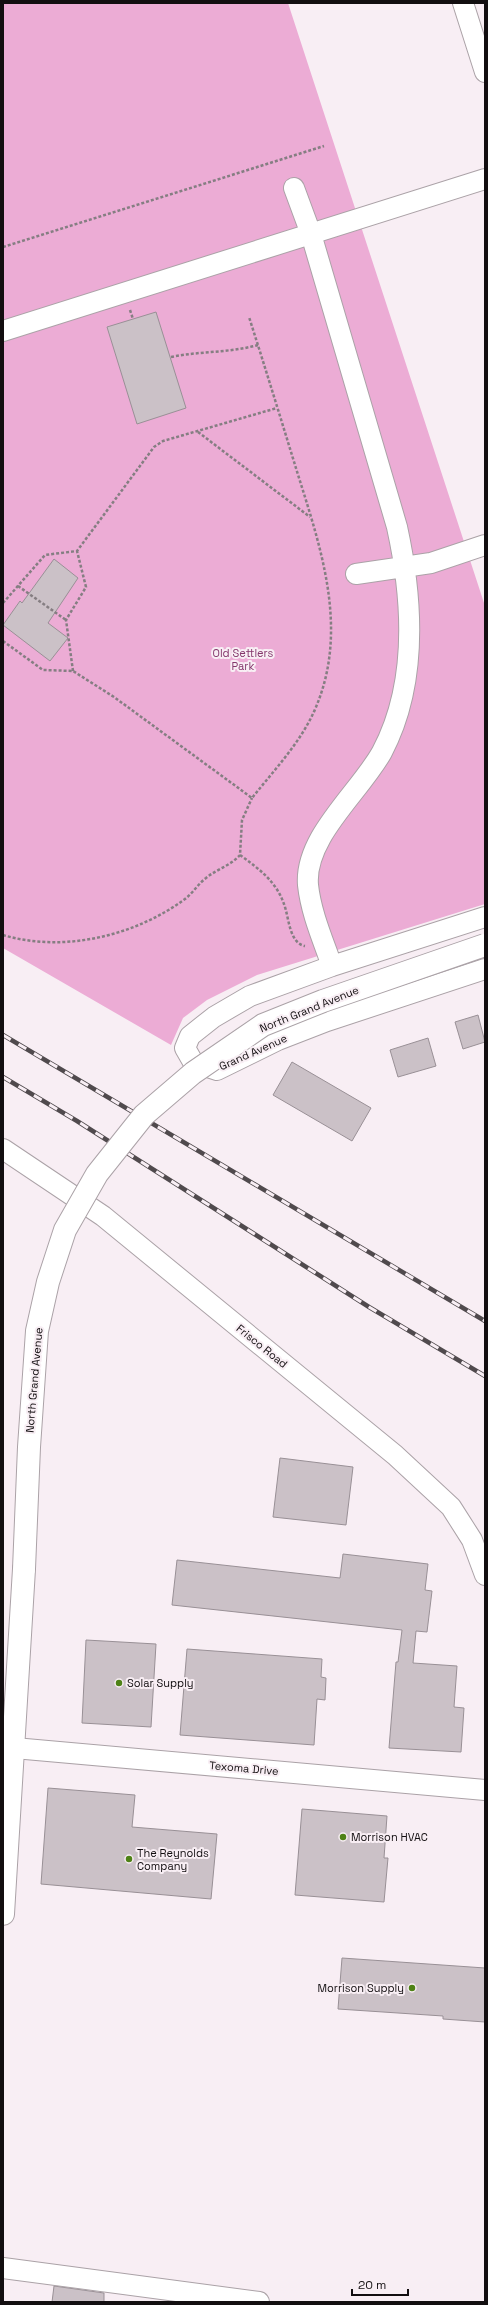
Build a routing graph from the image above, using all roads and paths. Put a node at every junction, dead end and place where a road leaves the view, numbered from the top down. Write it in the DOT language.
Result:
graph roads {
  1 [pos="463,3"];
  2 [pos="485,72"];
  3 [pos="324,146"];
  4 [pos="485,179"];
  5 [pos="294,188"];
  6 [pos="310,234"];
  7 [pos="3,247"];
  8 [pos="249,318"];
  9 [pos="3,331"];
  10 [pos="258,345"];
  11 [pos="171,357"];
  12 [pos="277,408"];
  13 [pos="198,431"];
  14 [pos="311,518"];
  15 [pos="485,545"];
  16 [pos="77,552"];
  17 [pos="406,567"];
  18 [pos="356,574"];
  19 [pos="18,586"];
  20 [pos="3,603"];
  21 [pos="66,620"];
  22 [pos="3,641"];
  23 [pos="73,671"];
  24 [pos="252,798"];
  25 [pos="240,855"];
  26 [pos="485,917"];
  27 [pos="3,935"];
  28 [pos="325,944"];
  29 [pos="485,945"];
  30 [pos="332,966"];
  31 [pos="485,970"];
  32 [pos="3,1149"];
  33 [pos="485,1574"];
  34 [pos="10,1673"];
  35 [pos="8,1748"];
  36 [pos="485,1790"];
  37 [pos="3,1914"];
  38 [pos="3,2268"];
  39 [pos="259,2302"];
  1 -- 2 [label="street"];
  3 -- 7 [label="path"];
  4 -- 6 [label="street"];
  5 -- 6 [label="street"];
  6 -- 9 [label="street"];
  6 -- 17 [label="street"];
  8 -- 10 [label="path"];
  10 -- 11 [label="path"];
  10 -- 12 [label="path"];
  12 -- 13 [label="path"];
  12 -- 14 [label="path"];
  13 -- 14 [label="path"];
  13 -- 16 [label="path"];
  14 -- 24 [label="path"];
  15 -- 17 [label="street"];
  16 -- 19 [label="path"];
  16 -- 21 [label="path"];
  17 -- 18 [label="street"];
  17 -- 28 [label="street"];
  19 -- 20 [label="path"];
  19 -- 21 [label="path"];
  21 -- 23 [label="path"];
  22 -- 23 [label="path"];
  23 -- 24 [label="path"];
  24 -- 25 [label="path"];
  25 -- 27 [label="path"];
  25 -- 28 [label="path"];
  26 -- 30 [label="street, Grand Avenue"];
  28 -- 30 [label="street"];
  29 -- 34 [label="main road, North Grand Avenue, bridge"];
  30 -- 31 [label="street, Grand Avenue"];
  32 -- 33 [label="street, Frisco Road"];
  34 -- 35 [label="main road, North Grand Avenue"];
  35 -- 36 [label="street, Texoma Drive"];
  35 -- 37 [label="main road, North Grand Avenue"];
  38 -- 39 [label="street"];
}
